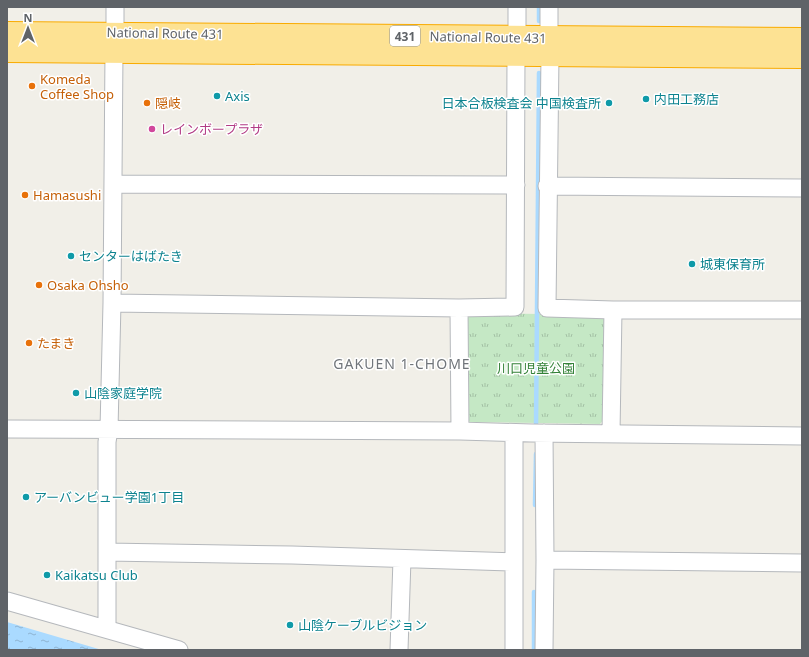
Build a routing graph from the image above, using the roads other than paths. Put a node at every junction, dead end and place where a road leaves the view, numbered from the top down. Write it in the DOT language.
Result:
graph roads {
  1 [pos="115,7"];
  2 [pos="518,7"];
  3 [pos="549,7"];
  4 [pos="7,33"];
  5 [pos="802,39"];
  6 [pos="114,42"];
  7 [pos="517,46"];
  8 [pos="549,46"];
  9 [pos="7,51"];
  10 [pos="802,57"];
  11 [pos="113,184"];
  12 [pos="516,185"];
  13 [pos="548,186"];
  14 [pos="802,188"];
  15 [pos="112,303"];
  16 [pos="459,308"];
  17 [pos="613,310"];
  18 [pos="802,310"];
  19 [pos="7,429"];
  20 [pos="109,429"];
  21 [pos="460,431"];
  22 [pos="532,433"];
  23 [pos="611,434"];
  24 [pos="802,436"];
  25 [pos="107,552"];
  26 [pos="402,559"];
  27 [pos="545,560"];
  28 [pos="514,562"];
  29 [pos="802,563"];
  30 [pos="7,601"];
  31 [pos="107,629"];
  32 [pos="179,650"];
  33 [pos="399,650"];
  34 [pos="514,650"];
  35 [pos="544,650"];
  1 -- 6 [label="street"];
  2 -- 7 [label="street"];
  3 -- 8 [label="street"];
  4 -- 6 [label="highway, National Route 431 / 431"];
  5 -- 8 [label="highway, National Route 431 / 431"];
  6 -- 7 [label="highway, National Route 431 / 431"];
  6 -- 9 [label="highway, National Route 431 / 431"];
  6 -- 11 [label="street"];
  7 -- 8 [label="highway, National Route 431 / 431"];
  7 -- 12 [label="street"];
  8 -- 10 [label="highway, National Route 431 / 431"];
  8 -- 13 [label="street"];
  11 -- 12 [label="street"];
  11 -- 15 [label="street"];
  12 -- 16 [label="street"];
  13 -- 14 [label="street"];
  13 -- 17 [label="street"];
  15 -- 16 [label="street"];
  15 -- 20 [label="street"];
  16 -- 21 [label="street"];
  17 -- 18 [label="street"];
  17 -- 23 [label="street"];
  19 -- 20 [label="street"];
  20 -- 21 [label="street"];
  20 -- 25 [label="street"];
  21 -- 22 [label="street"];
  22 -- 23 [label="street"];
  22 -- 27 [label="street"];
  22 -- 28 [label="street"];
  23 -- 24 [label="street"];
  25 -- 26 [label="street"];
  25 -- 31 [label="street"];
  26 -- 28 [label="street"];
  26 -- 33 [label="street"];
  27 -- 29 [label="street"];
  27 -- 35 [label="street"];
  28 -- 34 [label="street"];
  30 -- 31 [label="street"];
  31 -- 32 [label="street"];
}
